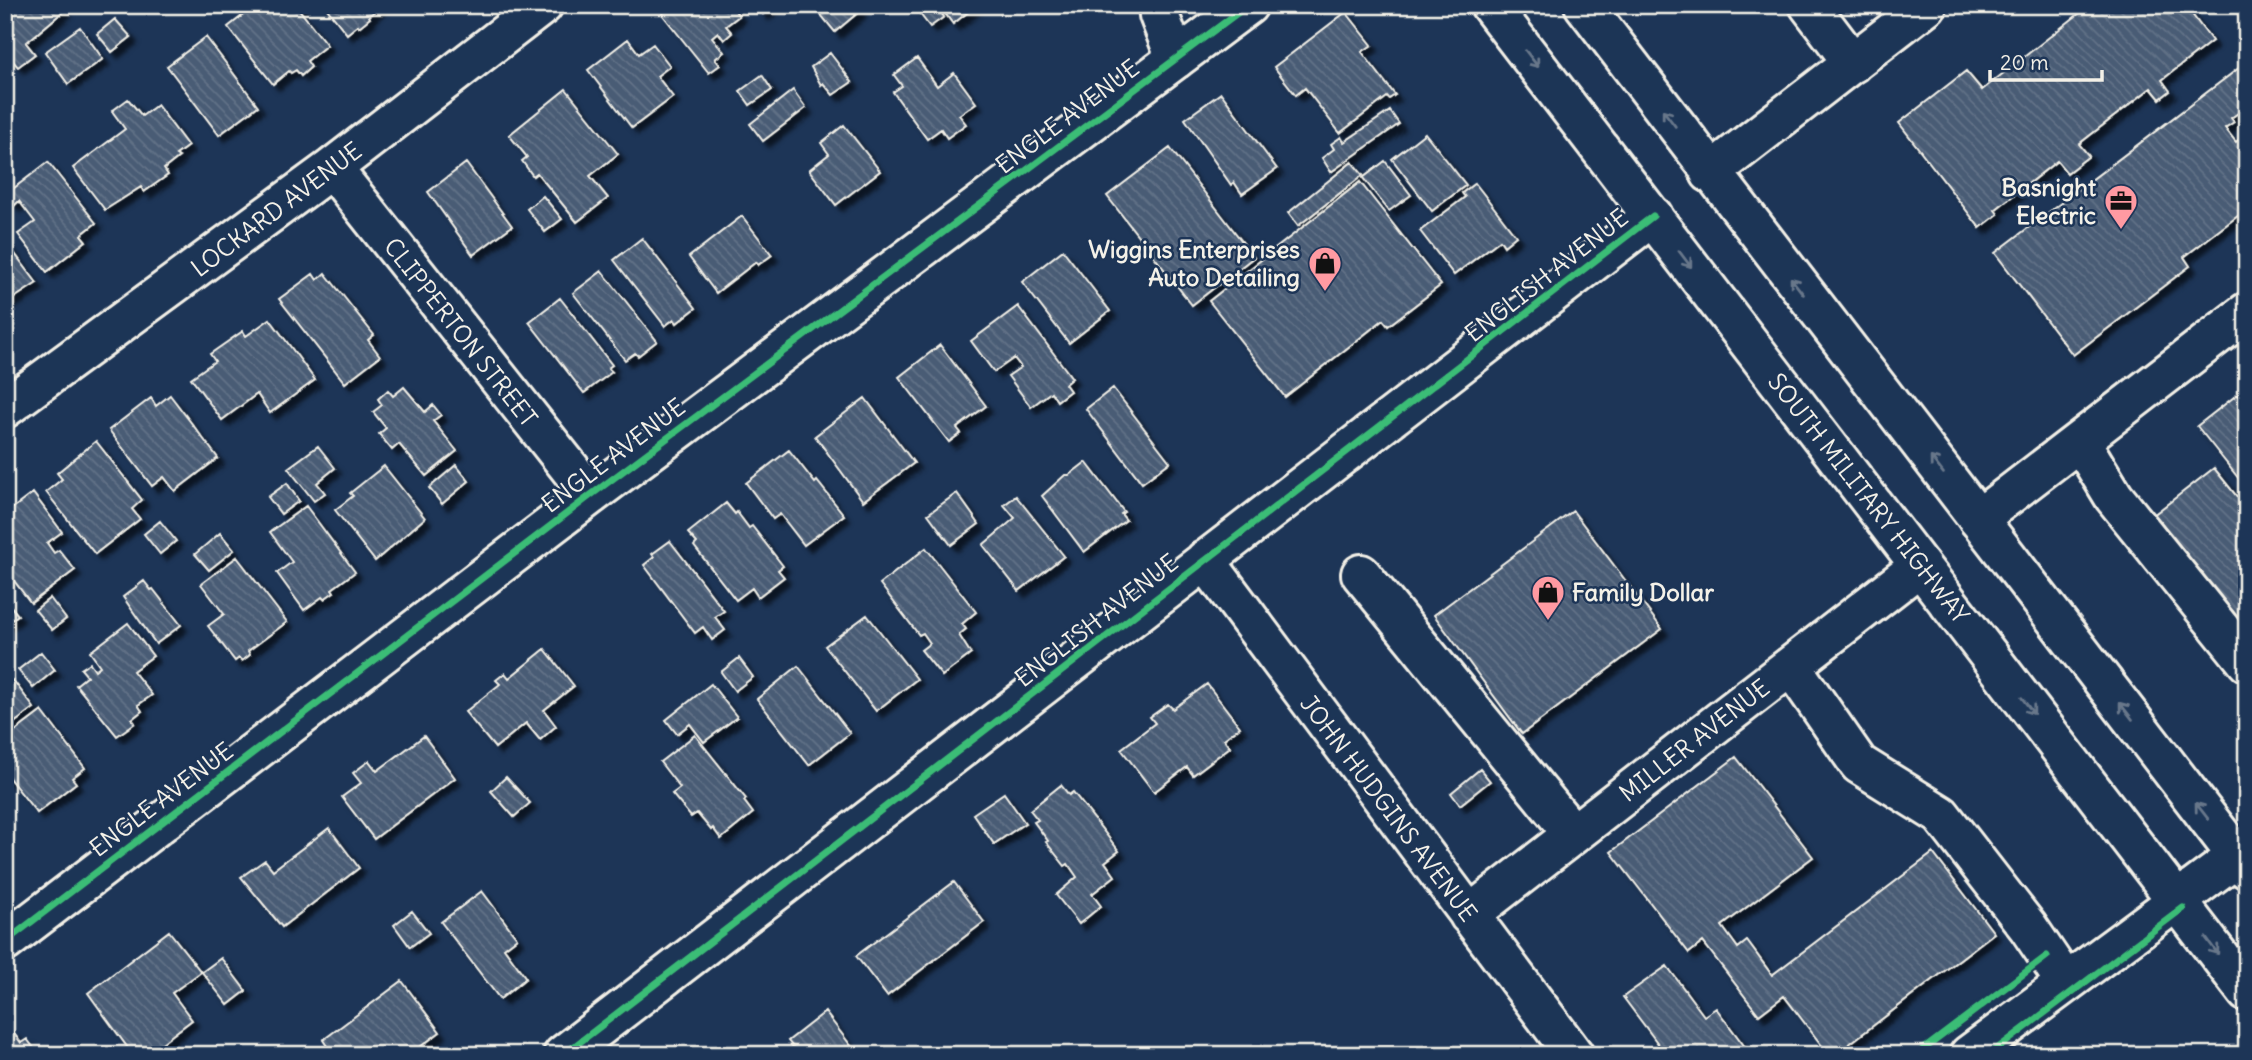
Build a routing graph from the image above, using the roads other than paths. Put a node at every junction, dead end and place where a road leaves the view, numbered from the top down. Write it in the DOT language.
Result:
graph roads {
  1 [pos="543,5"];
  2 [pos="1158,5"];
  3 [pos="1248,5"];
  4 [pos="1490,5"];
  5 [pos="1584,5"];
  6 [pos="1809,5"];
  7 [pos="1927,5"];
  8 [pos="1175,59"];
  9 [pos="1853,63"];
  10 [pos="332,168"];
  11 [pos="1710,173"];
  12 [pos="1653,216"];
  13 [pos="2247,312"];
  14 [pos="5,408"];
  15 [pos="2080,441"];
  16 [pos="591,495"];
  17 [pos="1978,519"];
  18 [pos="1205,560"];
  19 [pos="1920,566"];
  20 [pos="1361,574"];
  21 [pos="2247,662"];
  22 [pos="1791,666"];
  23 [pos="1573,834"];
  24 [pos="2244,858"];
  25 [pos="2178,901"];
  26 [pos="1469,915"];
  27 [pos="5,942"];
  28 [pos="2066,984"];
  29 [pos="2247,992"];
  30 [pos="563,1055"];
  31 [pos="1574,1055"];
  32 [pos="1969,1055"];
  1 -- 10 [label="street, LOCKARD AVENUE"];
  2 -- 8 [label="street"];
  3 -- 8 [label="street, ENGLE AVENUE"];
  4 -- 12 [label="street, SOUTH MILITARY HIGHWAY, one-way"];
  11 -- 5 [label="street, one-way"];
  6 -- 9 [label="street"];
  7 -- 9 [label="street"];
  8 -- 16 [label="street, ENGLE AVENUE"];
  9 -- 11 [label="street"];
  10 -- 14 [label="street, LOCKARD AVENUE"];
  10 -- 16 [label="street, CLIPPERTON STREET"];
  17 -- 11 [label="street, one-way"];
  12 -- 18 [label="street, ENGLISH AVENUE"];
  12 -- 19 [label="street, SOUTH MILITARY HIGHWAY, one-way"];
  13 -- 15 [label="street"];
  15 -- 17 [label="street"];
  15 -- 21 [label="street"];
  16 -- 27 [label="street, ENGLE AVENUE"];
  24 -- 17 [label="street, one-way"];
  18 -- 26 [label="street, JOHN HUDGINS AVENUE"];
  18 -- 30 [label="street, ENGLISH AVENUE"];
  19 -- 22 [label="street, MILLER AVENUE"];
  19 -- 25 [label="street, SOUTH MILITARY HIGHWAY, one-way"];
  20 -- 23 [label="street"];
  22 -- 23 [label="street, MILLER AVENUE"];
  22 -- 28 [label="street"];
  23 -- 26 [label="street, MILLER AVENUE"];
  24 -- 25 [label="street"];
  25 -- 28 [label="street"];
  25 -- 29 [label="street, SOUTH MILITARY HIGHWAY, one-way"];
  26 -- 31 [label="street, JOHN HUDGINS AVENUE"];
  28 -- 32 [label="street"];
}
